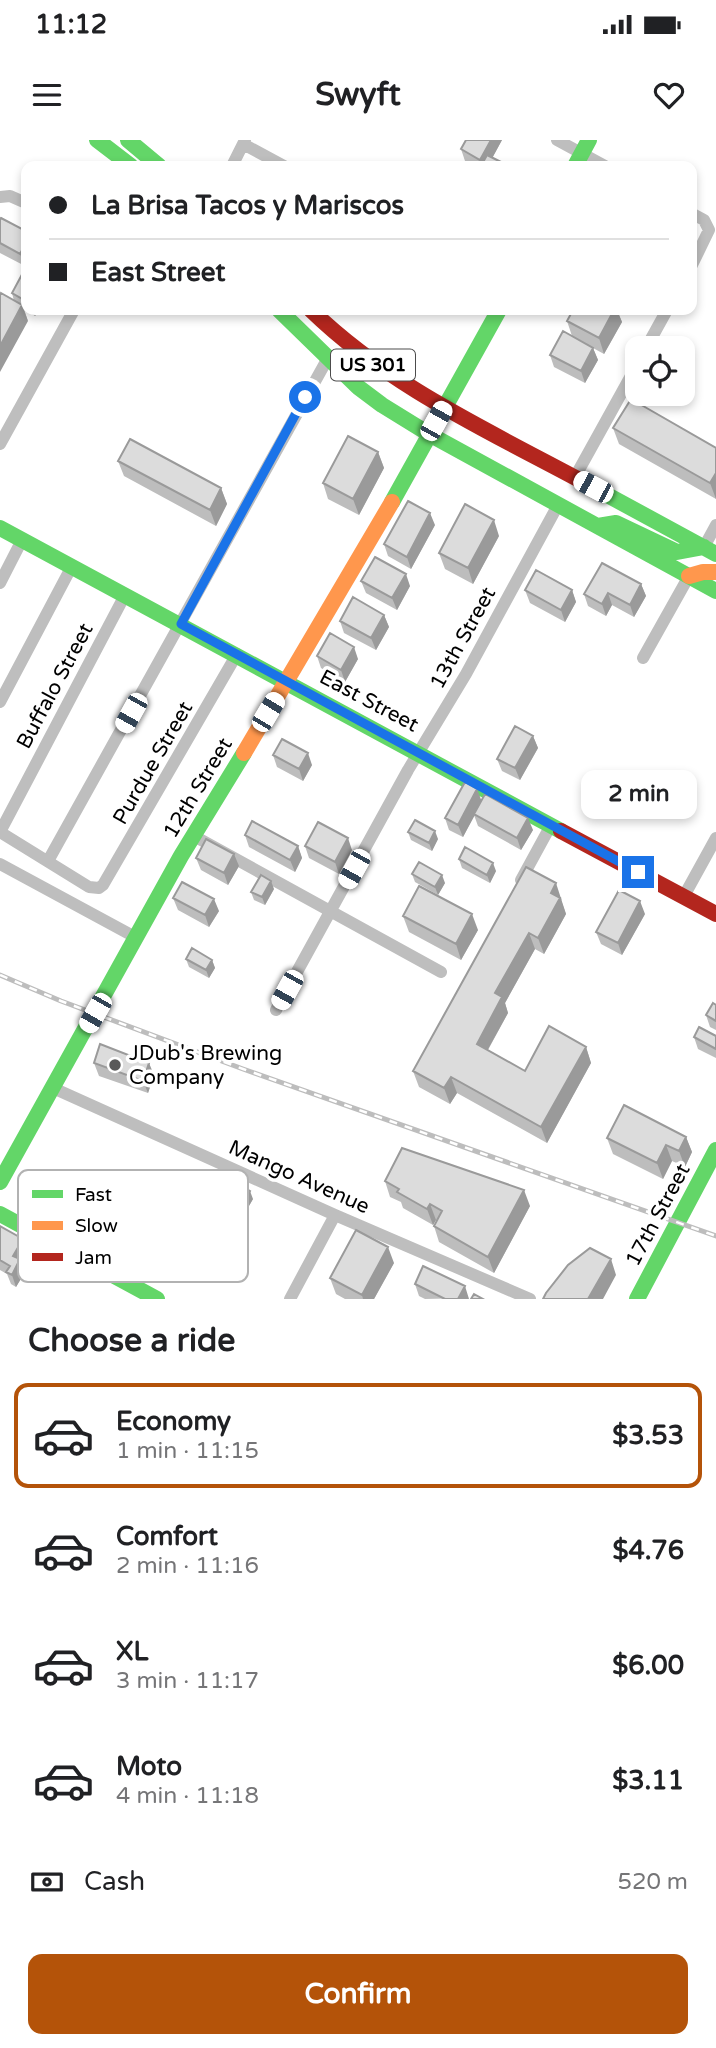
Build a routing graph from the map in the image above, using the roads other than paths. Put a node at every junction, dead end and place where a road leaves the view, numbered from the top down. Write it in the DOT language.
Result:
graph roads {
  1 [pos="97,140"];
  2 [pos="128,140"];
  3 [pos="557,140"];
  4 [pos="244,142"];
  5 [pos="582,153"];
  6 [pos="124,161"];
  7 [pos="153,161"];
  8 [pos="234,161"];
  9 [pos="276,161"];
  10 [pos="0,197"];
  11 [pos="21,201"];
  12 [pos="697,216"];
  13 [pos="697,256"];
  14 [pos="71,315"];
  15 [pos="283,315"];
  16 [pos="316,315"];
  17 [pos="496,315"];
  18 [pos="664,315"];
  19 [pos="653,336"];
  20 [pos="328,358"];
  21 [pos="625,387"];
  22 [pos="444,408"];
  23 [pos="429,434"];
  24 [pos="0,444"];
  25 [pos="575,477"];
  26 [pos="558,505"];
  27 [pos="716,525"];
  28 [pos="597,527"];
  29 [pos="0,528"];
  30 [pos="22,540"];
  31 [pos="710,551"];
  32 [pos="72,566"];
  33 [pos="716,572"];
  34 [pos="689,576"];
  35 [pos="0,583"];
  36 [pos="716,591"];
  37 [pos="125,595"];
  38 [pos="181,624"];
  39 [pos="237,654"];
  40 [pos="643,658"];
  41 [pos="287,681"];
  42 [pos="0,702"];
  43 [pos="418,752"];
  44 [pos="551,825"];
  45 [pos="0,832"];
  46 [pos="194,836"];
  47 [pos="716,838"];
  48 [pos="48,860"];
  49 [pos="0,864"];
  50 [pos="518,885"];
  51 [pos="684,896"];
  52 [pos="331,911"];
  53 [pos="716,914"];
  54 [pos="135,937"];
  55 [pos="441,972"];
  56 [pos="276,1010"];
  57 [pos="52,1088"];
  58 [pos="716,1150"];
  59 [pos="235,1170"];
  60 [pos="248,1176"];
  61 [pos="0,1182"];
  62 [pos="0,1214"];
  63 [pos="335,1215"];
  64 [pos="18,1224"];
  65 [pos="126,1282"];
  66 [pos="157,1299"];
  67 [pos="290,1299"];
  68 [pos="530,1299"];
  69 [pos="637,1299"];
  1 -- 6 [label="street"];
  2 -- 7 [label="street"];
  3 -- 5 [label="street"];
  4 -- 8 [label="street"];
  4 -- 9 [label="street"];
  10 -- 11 [label="street"];
  12 -- 13 [label="street"];
  14 -- 24 [label="street"];
  15 -- 20 [label="street, US 301"];
  16 -- 22 [label="street, US 301"];
  17 -- 22 [label="street, 12th Street"];
  18 -- 19 [label="street"];
  20 -- 23 [label="street, US 301"];
  20 -- 38 [label="street"];
  21 -- 25 [label="street"];
  22 -- 23 [label="street, 12th Street"];
  22 -- 25 [label="street, US 301"];
  23 -- 26 [label="street, US 301"];
  23 -- 41 [label="street, 12th Street"];
  25 -- 31 [label="street, US 301"];
  26 -- 28 [label="street, US 301"];
  26 -- 43 [label="street, 13th Street"];
  27 -- 31 [label="street"];
  28 -- 31 [label="street"];
  28 -- 34 [label="street, US 301"];
  29 -- 30 [label="street, East Street"];
  30 -- 32 [label="street, East Street"];
  30 -- 35 [label="street"];
  32 -- 37 [label="street, East Street"];
  32 -- 42 [label="street"];
  33 -- 34 [label="street"];
  34 -- 36 [label="street, US 301"];
  34 -- 40 [label="street"];
  37 -- 38 [label="street, East Street"];
  37 -- 45 [label="street, Buffalo Street"];
  38 -- 39 [label="street, East Street"];
  38 -- 48 [label="street"];
  39 -- 41 [label="street, East Street"];
  39 -- 48 [label="street, Purdue Street"];
  41 -- 43 [label="street, East Street"];
  41 -- 46 [label="street, 12th Street"];
  43 -- 44 [label="street, East Street"];
  43 -- 52 [label="street, 13th Street"];
  44 -- 50 [label="street"];
  44 -- 51 [label="street, East Street"];
  45 -- 48 [label="street"];
  46 -- 52 [label="street"];
  46 -- 54 [label="street, 12th Street"];
  47 -- 51 [label="street"];
  49 -- 54 [label="street"];
  51 -- 53 [label="street, East Street"];
  52 -- 55 [label="street"];
  52 -- 56 [label="street, 13th Street"];
  54 -- 57 [label="street, 12th Street"];
  57 -- 59 [label="street, Mango Avenue"];
  57 -- 61 [label="street, 12th Street"];
  58 -- 69 [label="street, 17th Street"];
  60 -- 63 [label="street, Mango Avenue"];
  62 -- 64 [label="street"];
  63 -- 67 [label="street"];
  63 -- 68 [label="street, Mango Avenue"];
  65 -- 66 [label="street"];
}
